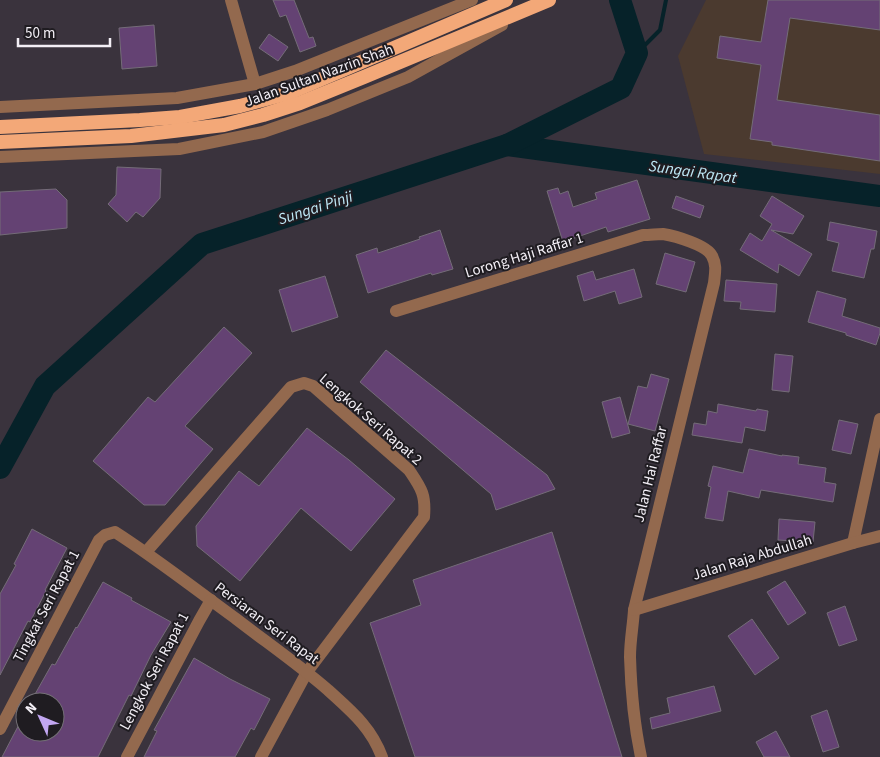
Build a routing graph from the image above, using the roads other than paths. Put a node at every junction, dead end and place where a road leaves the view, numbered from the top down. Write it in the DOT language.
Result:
graph roads {
  1 [pos="231,0"];
  2 [pos="472,0"];
  3 [pos="506,0"];
  4 [pos="547,1"];
  5 [pos="255,84"];
  6 [pos="0,107"];
  7 [pos="0,127"];
  8 [pos="0,142"];
  9 [pos="0,158"];
  10 [pos="662,234"];
  11 [pos="396,311"];
  12 [pos="880,419"];
  13 [pos="115,532"];
  14 [pos="880,536"];
  15 [pos="853,543"];
  16 [pos="146,552"];
  17 [pos="211,600"];
  18 [pos="634,610"];
  19 [pos="307,672"];
  20 [pos="0,729"];
  21 [pos="127,757"];
  22 [pos="261,757"];
  23 [pos="382,757"];
  24 [pos="641,757"];
  1 -- 5 [label="street"];
  2 -- 5 [label="street"];
  3 -- 7 [label="highway, Jalan Sultan Nazrin Shah"];
  4 -- 8 [label="highway, Jalan Sultan Nazrin Shah"];
  4 -- 9 [label="street"];
  5 -- 6 [label="street"];
  10 -- 11 [label="street, Lorong Haji Raffar 1"];
  10 -- 18 [label="street, Jalan Hai Raffar"];
  12 -- 15 [label="street"];
  13 -- 16 [label="street, Persiaran Seri Rapat"];
  13 -- 20 [label="street, Tingkat Seri Rapat 1"];
  14 -- 15 [label="street, Jalan Raja Abdullah"];
  15 -- 18 [label="street, Jalan Raja Abdullah"];
  16 -- 17 [label="street, Persiaran Seri Rapat"];
  16 -- 19 [label="street, Lengkok Seri Rapat 2"];
  17 -- 19 [label="street, Persiaran Seri Rapat"];
  17 -- 21 [label="street, Lengkok Seri Rapat 1"];
  18 -- 24 [label="street, Jalan Hai Raffar"];
  19 -- 22 [label="street, Lengkok Seri Rapat 2"];
  19 -- 23 [label="street, Persiaran Seri Rapat"];
}
